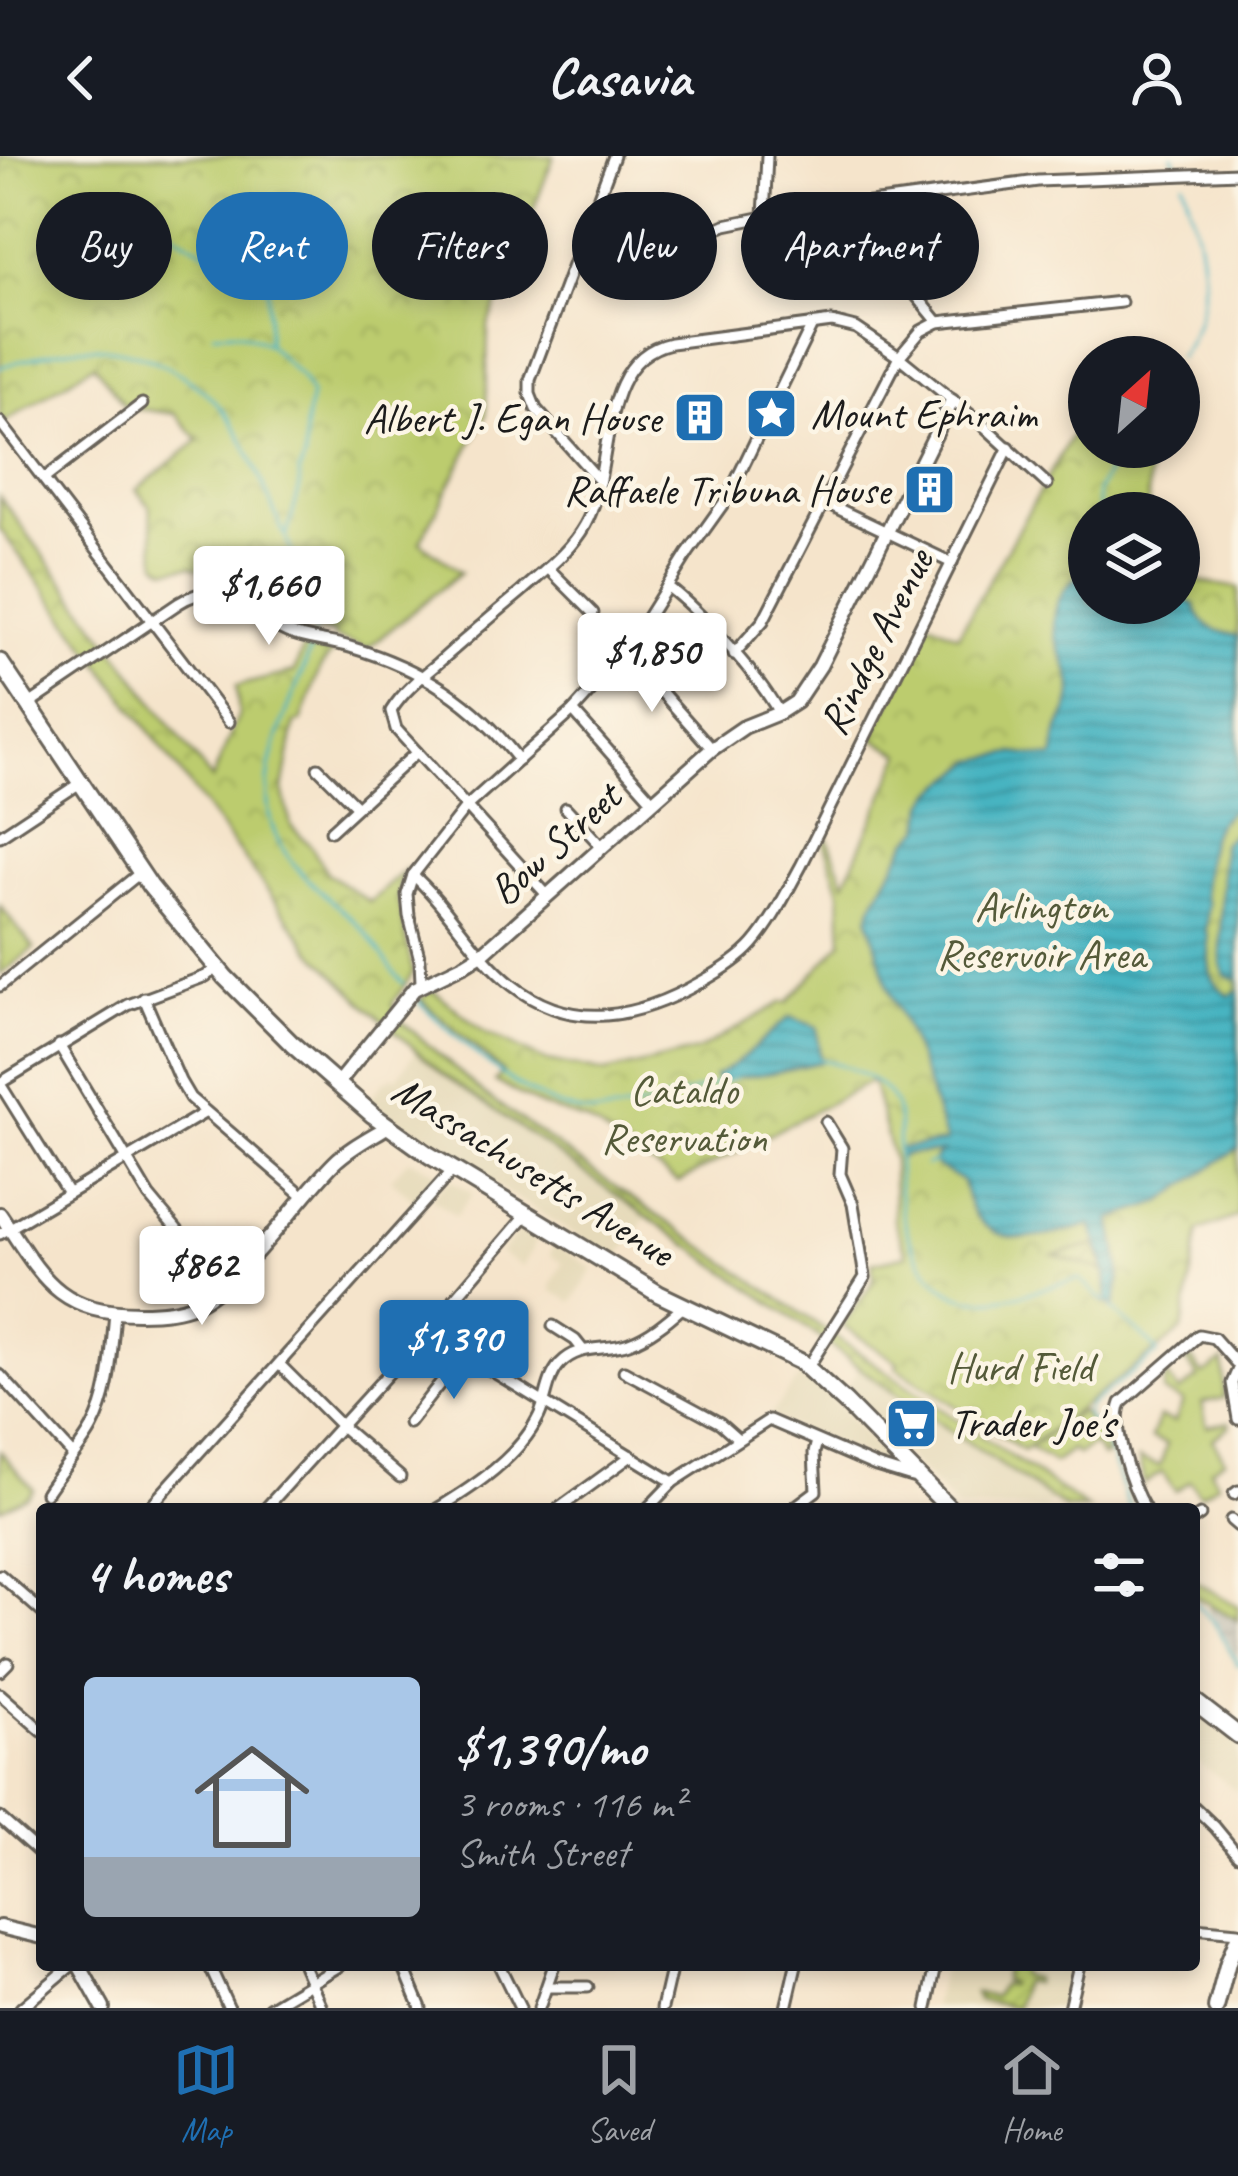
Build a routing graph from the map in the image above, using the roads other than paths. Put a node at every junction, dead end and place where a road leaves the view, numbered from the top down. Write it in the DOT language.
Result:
graph roads {
  1 [pos="614,156"];
  2 [pos="767,156"];
  3 [pos="1238,173"];
  4 [pos="765,192"];
  5 [pos="957,192"];
  6 [pos="919,300"];
  7 [pos="1121,302"];
  8 [pos="938,322"];
  9 [pos="812,325"];
  10 [pos="899,357"];
  11 [pos="952,401"];
  12 [pos="142,404"];
  13 [pos="0,422"];
  14 [pos="1009,447"];
  15 [pos="44,478"];
  16 [pos="598,479"];
  17 [pos="1047,484"];
  18 [pos="824,502"];
  19 [pos="887,532"];
  20 [pos="952,563"];
  21 [pos="548,568"];
  22 [pos="668,586"];
  23 [pos="592,613"];
  24 [pos="152,622"];
  25 [pos="626,652"];
  26 [pos="734,654"];
  27 [pos="0,662"];
  28 [pos="421,677"];
  29 [pos="28,705"];
  30 [pos="573,711"];
  31 [pos="779,713"];
  32 [pos="229,722"];
  33 [pos="712,749"];
  34 [pos="417,752"];
  35 [pos="519,760"];
  36 [pos="318,768"];
  37 [pos="80,783"];
  38 [pos="652,800"];
  39 [pos="356,806"];
  40 [pos="466,806"];
  41 [pos="566,808"];
  42 [pos="331,831"];
  43 [pos="0,836"];
  44 [pos="602,848"];
  45 [pos="140,873"];
  46 [pos="413,875"];
  47 [pos="548,896"];
  48 [pos="482,954"];
  49 [pos="217,967"];
  50 [pos="421,983"];
  51 [pos="0,986"];
  52 [pos="143,998"];
  53 [pos="59,1045"];
  54 [pos="0,1084"];
  55 [pos="337,1084"];
  56 [pos="206,1112"];
  57 [pos="826,1122"];
  58 [pos="387,1127"];
  59 [pos="126,1158"];
  60 [pos="453,1170"];
  61 [pos="68,1193"];
  62 [pos="305,1196"];
  63 [pos="0,1214"];
  64 [pos="527,1214"];
  65 [pos="5,1232"];
  66 [pos="223,1285"];
  67 [pos="683,1307"];
  68 [pos="115,1313"];
  69 [pos="553,1326"];
  70 [pos="427,1331"];
  71 [pos="583,1350"];
  72 [pos="463,1354"];
  73 [pos="279,1364"];
  74 [pos="808,1367"];
  75 [pos="1238,1367"];
  76 [pos="624,1371"];
  77 [pos="0,1375"];
  78 [pos="543,1402"];
  79 [pos="1238,1418"];
  80 [pos="409,1423"];
  81 [pos="340,1425"];
  82 [pos="737,1438"];
  83 [pos="817,1441"];
  84 [pos="72,1454"];
  85 [pos="631,1456"];
  86 [pos="400,1478"];
  87 [pos="919,1478"];
  88 [pos="673,1482"];
  89 [pos="46,1492"];
  90 [pos="933,1501"];
  91 [pos="153,1503"];
  92 [pos="270,1503"];
  93 [pos="447,1503"];
  94 [pos="566,1503"];
  95 [pos="653,1503"];
  96 [pos="800,1503"];
  97 [pos="1142,1503"];
  98 [pos="0,1575"];
  99 [pos="36,1607"];
  100 [pos="0,1694"];
  101 [pos="1200,1706"];
  102 [pos="36,1726"];
  103 [pos="1238,1735"];
  104 [pos="1200,1813"];
  105 [pos="0,1818"];
  106 [pos="36,1850"];
  107 [pos="1238,1856"];
  108 [pos="0,1928"];
  109 [pos="1200,1929"];
  110 [pos="1238,1934"];
  111 [pos="36,1936"];
  112 [pos="68,1971"];
  113 [pos="80,1971"];
  114 [pos="211,1971"];
  115 [pos="305,1971"];
  116 [pos="331,1971"];
  117 [pos="406,1971"];
  118 [pos="502,1971"];
  119 [pos="552,1971"];
  120 [pos="671,1971"];
  121 [pos="795,1971"];
  122 [pos="935,1971"];
  123 [pos="1077,1971"];
  124 [pos="311,1983"];
  125 [pos="547,1987"];
  126 [pos="588,1987"];
  127 [pos="21,2008"];
  128 [pos="103,2008"];
  129 [pos="229,2008"];
  130 [pos="269,2008"];
  131 [pos="322,2008"];
  132 [pos="421,2008"];
  133 [pos="520,2008"];
  134 [pos="539,2008"];
  135 [pos="662,2008"];
  136 [pos="786,2008"];
  137 [pos="927,2008"];
  138 [pos="1069,2008"];
  139 [pos="1216,2008"];
  1 -- 16 [label="street"];
  2 -- 4 [label="street"];
  3 -- 5 [label="street"];
  6 -- 8 [label="street"];
  7 -- 8 [label="street"];
  8 -- 10 [label="street"];
  9 -- 10 [label="street"];
  9 -- 16 [label="street"];
  9 -- 22 [label="street"];
  10 -- 11 [label="street"];
  10 -- 18 [label="street"];
  11 -- 14 [label="street"];
  11 -- 19 [label="street, Bow Street"];
  12 -- 15 [label="street"];
  13 -- 15 [label="street"];
  14 -- 17 [label="street"];
  14 -- 20 [label="street, Rindge Avenue"];
  15 -- 24 [label="street"];
  16 -- 21 [label="street"];
  18 -- 19 [label="street"];
  18 -- 26 [label="street"];
  19 -- 20 [label="street"];
  19 -- 31 [label="street, Bow Street"];
  20 -- 48 [label="street, Rindge Avenue"];
  21 -- 23 [label="street"];
  21 -- 28 [label="street"];
  22 -- 25 [label="street"];
  22 -- 26 [label="street"];
  24 -- 28 [label="street"];
  24 -- 29 [label="street"];
  24 -- 32 [label="street"];
  25 -- 30 [label="street"];
  25 -- 33 [label="street"];
  26 -- 31 [label="street"];
  27 -- 29 [label="main road, Massachusetts Avenue"];
  28 -- 34 [label="street"];
  28 -- 35 [label="street"];
  29 -- 37 [label="main road, Massachusetts Avenue"];
  30 -- 35 [label="street"];
  30 -- 38 [label="street"];
  31 -- 33 [label="street, Bow Street"];
  33 -- 38 [label="street, Bow Street"];
  34 -- 39 [label="street"];
  34 -- 40 [label="street"];
  35 -- 40 [label="street"];
  36 -- 39 [label="street"];
  37 -- 43 [label="street"];
  37 -- 45 [label="main road, Massachusetts Avenue"];
  38 -- 44 [label="street, Bow Street"];
  39 -- 42 [label="street"];
  40 -- 46 [label="street"];
  40 -- 47 [label="street"];
  41 -- 44 [label="street"];
  44 -- 47 [label="street, Bow Street"];
  45 -- 49 [label="main road, Massachusetts Avenue"];
  45 -- 51 [label="street"];
  46 -- 48 [label="street, Rindge Avenue"];
  46 -- 50 [label="street"];
  47 -- 48 [label="street, Bow Street"];
  48 -- 50 [label="street, Bow Street"];
  49 -- 52 [label="street"];
  49 -- 55 [label="main road, Massachusetts Avenue"];
  50 -- 55 [label="street, Bow Street"];
  52 -- 53 [label="street"];
  52 -- 56 [label="street"];
  53 -- 54 [label="street"];
  53 -- 59 [label="street"];
  54 -- 61 [label="street"];
  55 -- 58 [label="main road, Massachusetts Avenue"];
  56 -- 59 [label="street"];
  56 -- 62 [label="street"];
  57 -- 74 [label="street"];
  58 -- 60 [label="main road, Massachusetts Avenue"];
  58 -- 62 [label="street"];
  59 -- 61 [label="street"];
  59 -- 66 [label="street"];
  60 -- 64 [label="main road, Massachusetts Avenue"];
  60 -- 73 [label="street"];
  61 -- 65 [label="street"];
  62 -- 66 [label="street"];
  63 -- 65 [label="street"];
  64 -- 67 [label="main road, Massachusetts Avenue"];
  64 -- 70 [label="street"];
  65 -- 68 [label="street"];
  66 -- 68 [label="street"];
  67 -- 71 [label="street"];
  67 -- 74 [label="main road, Massachusetts Avenue"];
  68 -- 84 [label="street"];
  69 -- 71 [label="street"];
  70 -- 72 [label="street"];
  70 -- 81 [label="street"];
  71 -- 78 [label="street"];
  72 -- 78 [label="street"];
  72 -- 80 [label="street"];
  73 -- 81 [label="street"];
  73 -- 91 [label="street"];
  74 -- 87 [label="main road, Massachusetts Avenue"];
  75 -- 79 [label="street"];
  75 -- 97 [label="street"];
  76 -- 82 [label="street"];
  77 -- 84 [label="street"];
  78 -- 85 [label="street"];
  78 -- 93 [label="street"];
  81 -- 86 [label="street"];
  81 -- 92 [label="street"];
  82 -- 83 [label="street"];
  82 -- 88 [label="street"];
  83 -- 87 [label="street"];
  83 -- 96 [label="street"];
  84 -- 89 [label="street"];
  85 -- 88 [label="street"];
  85 -- 94 [label="street"];
  87 -- 90 [label="main road, Massachusetts Avenue"];
  88 -- 95 [label="street"];
  98 -- 99 [label="street"];
  100 -- 102 [label="street"];
  101 -- 103 [label="main road"];
  104 -- 107 [label="street"];
  105 -- 106 [label="street"];
  108 -- 111 [label="street"];
  109 -- 110 [label="street"];
  110 -- 139 [label="main road"];
  112 -- 127 [label="street"];
  113 -- 128 [label="street"];
  114 -- 129 [label="street"];
  115 -- 124 [label="street"];
  116 -- 124 [label="street"];
  117 -- 132 [label="street"];
  118 -- 133 [label="street"];
  119 -- 125 [label="street"];
  120 -- 135 [label="street"];
  121 -- 136 [label="street"];
  122 -- 137 [label="street"];
  123 -- 138 [label="street"];
  124 -- 130 [label="street"];
  124 -- 131 [label="street"];
  125 -- 126 [label="street"];
  125 -- 134 [label="street"];
}
